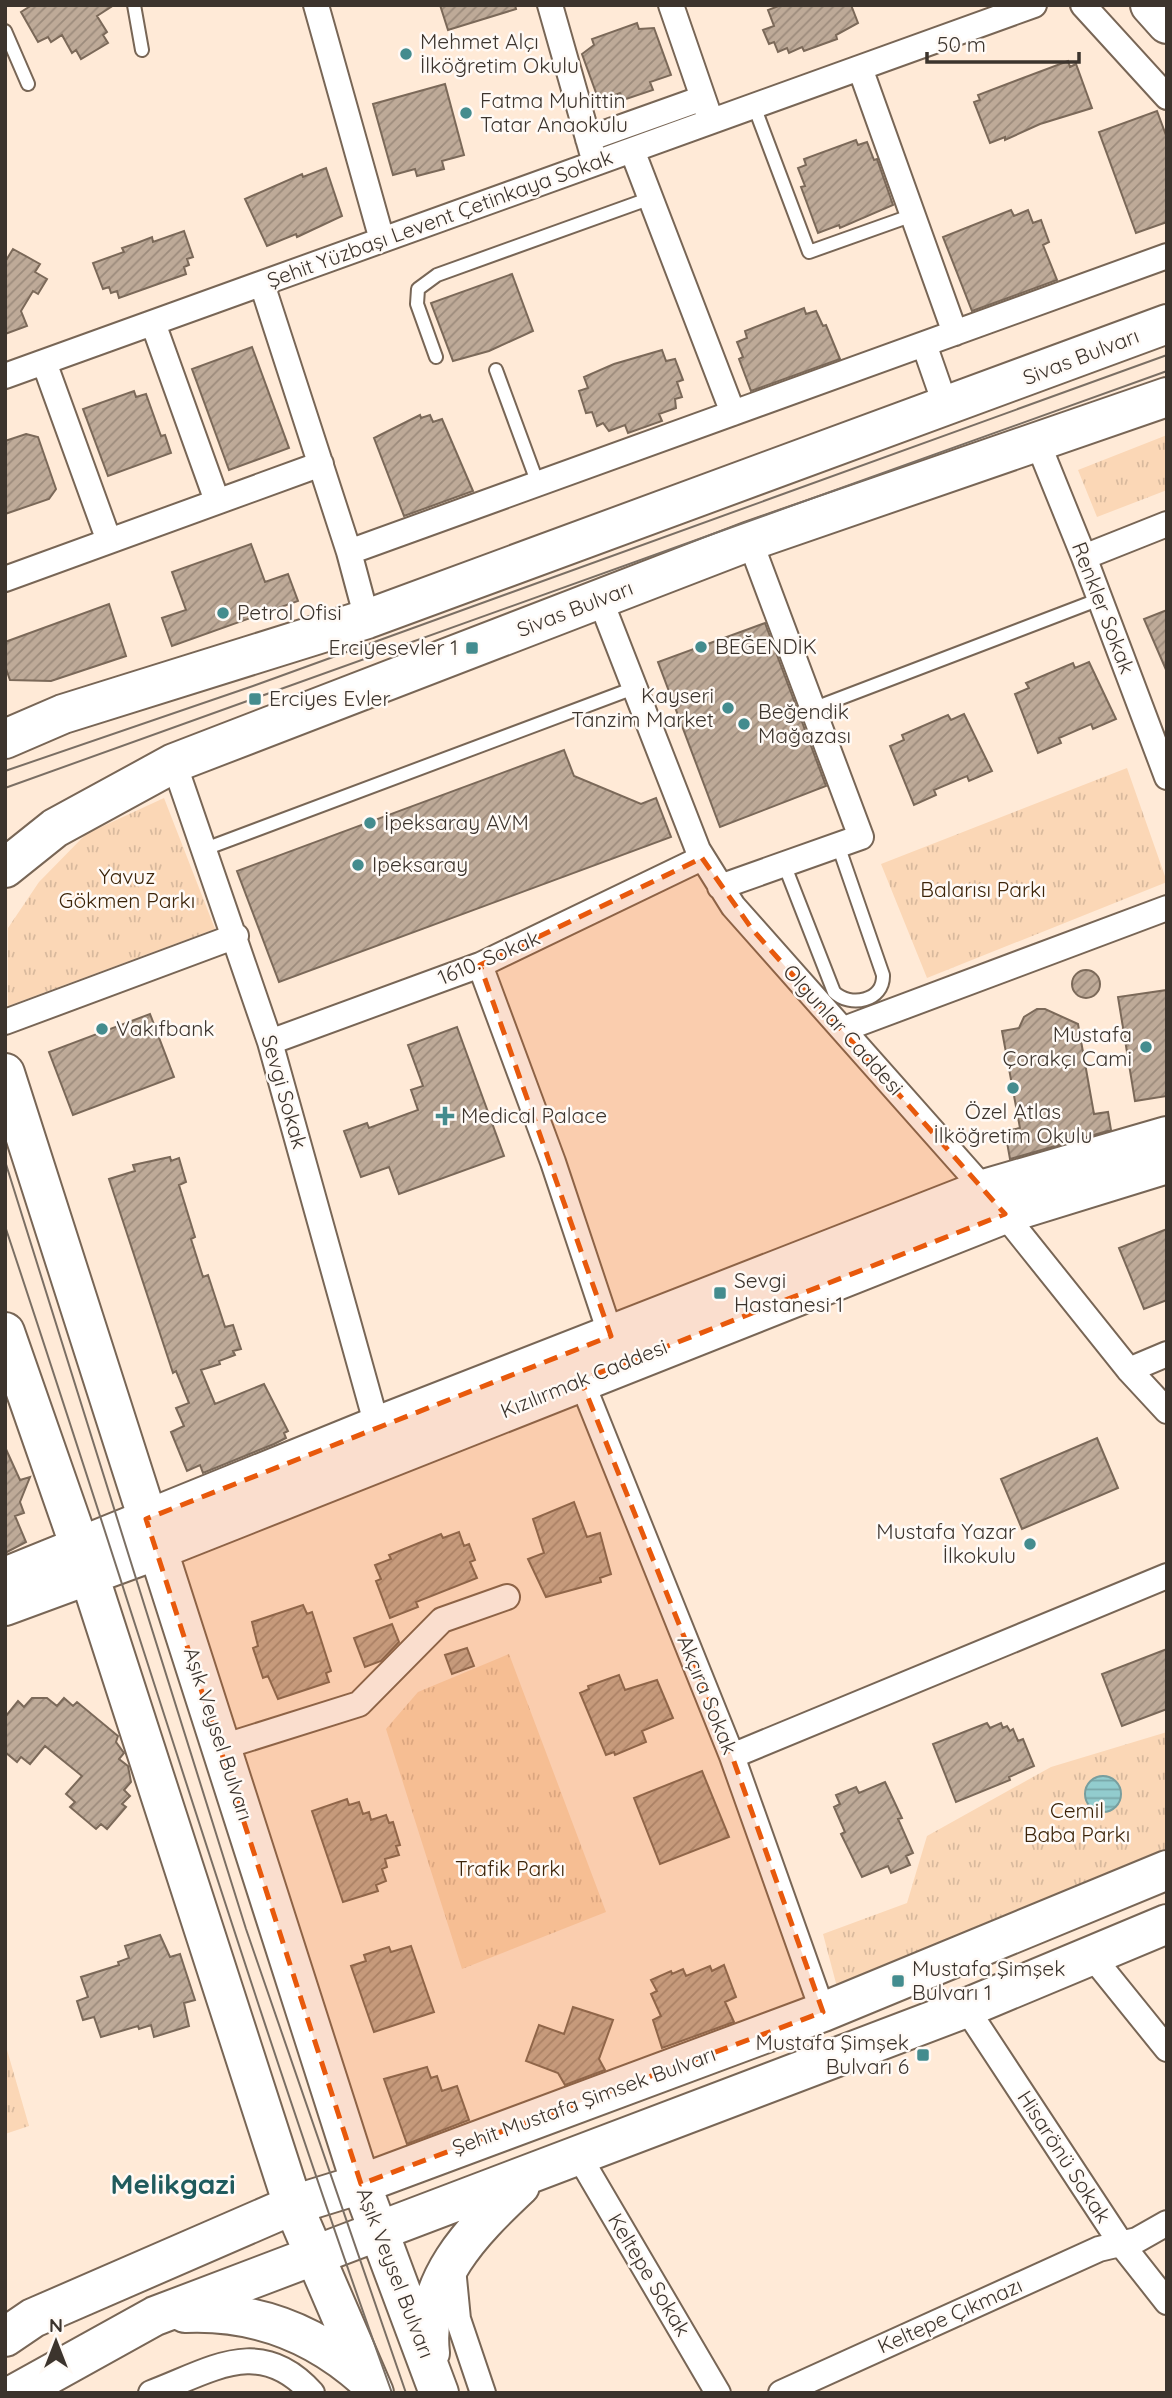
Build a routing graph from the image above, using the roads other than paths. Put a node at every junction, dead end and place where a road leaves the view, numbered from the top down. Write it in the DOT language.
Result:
graph roads {
  1 [pos="134,5"];
  2 [pos="316,5"];
  3 [pos="550,5"];
  4 [pos="671,5"];
  5 [pos="1034,5"];
  6 [pos="1083,5"];
  7 [pos="1150,5"];
  8 [pos="1167,24"];
  9 [pos="5,31"];
  10 [pos="142,50"];
  11 [pos="860,68"];
  12 [pos="28,84"];
  13 [pos="1167,97"];
  14 [pos="703,98"];
  15 [pos="754,106"];
  16 [pos="711,121"];
  17 [pos="588,139"];
  18 [pos="632,150"];
  19 [pos="595,163"];
  20 [pos="651,198"];
  21 [pos="913,215"];
  22 [pos="382,240"];
  23 [pos="1167,256"];
  24 [pos="262,284"];
  25 [pos="153,323"];
  26 [pos="1167,324"];
  27 [pos="955,333"];
  28 [pos="924,344"];
  29 [pos="436,356"];
  30 [pos="44,362"];
  31 [pos="496,370"];
  32 [pos="5,376"];
  33 [pos="1167,397"];
  34 [pos="946,407"];
  35 [pos="733,413"];
  36 [pos="1037,441"];
  37 [pos="321,464"];
  38 [pos="538,484"];
  39 [pos="217,501"];
  40 [pos="1167,524"];
  41 [pos="109,541"];
  42 [pos="750,541"];
  43 [pos="349,552"];
  44 [pos="1084,556"];
  45 [pos="5,579"];
  46 [pos="600,599"];
  47 [pos="1100,599"];
  48 [pos="367,620"];
  49 [pos="634,688"];
  50 [pos="5,708"];
  51 [pos="812,709"];
  52 [pos="63,714"];
  53 [pos="1160,737"];
  54 [pos="5,739"];
  55 [pos="174,763"];
  56 [pos="1167,777"];
  57 [pos="838,845"];
  58 [pos="205,849"];
  59 [pos="702,858"];
  60 [pos="784,864"];
  61 [pos="5,868"];
  62 [pos="720,887"];
  63 [pos="1167,908"];
  64 [pos="236,936"];
  65 [pos="480,965"];
  66 [pos="831,1002"];
  67 [pos="5,1022"];
  68 [pos="844,1029"];
  69 [pos="270,1042"];
  70 [pos="5,1073"];
  71 [pos="1167,1136"];
  72 [pos="1167,1164"];
  73 [pos="994,1201"];
  74 [pos="5,1332"];
  75 [pos="611,1336"];
  76 [pos="1167,1353"];
  77 [pos="1129,1370"];
  78 [pos="581,1380"];
  79 [pos="13,1384"];
  80 [pos="1167,1411"];
  81 [pos="377,1426"];
  82 [pos="153,1534"];
  83 [pos="83,1561"];
  84 [pos="1167,1576"];
  85 [pos="5,1577"];
  86 [pos="507,1597"];
  87 [pos="5,1606"];
  88 [pos="222,1747"];
  89 [pos="732,1756"];
  90 [pos="1167,1870"];
  91 [pos="1167,1924"];
  92 [pos="1091,1955"];
  93 [pos="966,2008"];
  94 [pos="823,2012"];
  95 [pos="1167,2049"];
  96 [pos="580,2158"];
  97 [pos="531,2176"];
  98 [pos="361,2184"];
  99 [pos="293,2205"];
  100 [pos="1167,2223"];
  101 [pos="378,2232"];
  102 [pos="1122,2245"];
  103 [pos="317,2257"];
  104 [pos="452,2260"];
  105 [pos="1167,2302"];
  106 [pos="155,2316"];
  107 [pos="5,2337"];
  108 [pos="437,2386"];
  109 [pos="371,2387"];
  110 [pos="28,2389"];
  111 [pos="151,2393"];
  112 [pos="312,2393"];
  113 [pos="483,2393"];
  114 [pos="719,2393"];
  115 [pos="781,2393"];
  1 -- 10 [label="lane"];
  2 -- 22 [label="street"];
  3 -- 17 [label="street"];
  4 -- 14 [label="street"];
  5 -- 11 [label="street, Şehit Yüzbaşı Levent Çetinkaya Sokak"];
  6 -- 13 [label="street"];
  7 -- 8 [label="main road"];
  9 -- 12 [label="lane"];
  11 -- 15 [label="street, Şehit Yüzbaşı Levent Çetinkaya Sokak"];
  11 -- 21 [label="street"];
  14 -- 16 [label="street"];
  14 -- 17 [label="street"];
  15 -- 16 [label="street, Şehit Yüzbaşı Levent Çetinkaya Sokak"];
  15 -- 21 [label="lane"];
  16 -- 18 [label="street, Şehit Yüzbaşı Levent Çetinkaya Sokak"];
  17 -- 19 [label="street"];
  18 -- 19 [label="street, Şehit Yüzbaşı Levent Çetinkaya Sokak"];
  18 -- 20 [label="street"];
  19 -- 22 [label="street, Şehit Yüzbaşı Levent Çetinkaya Sokak"];
  20 -- 29 [label="lane"];
  20 -- 35 [label="street"];
  21 -- 27 [label="street"];
  22 -- 24 [label="street, Şehit Yüzbaşı Levent Çetinkaya Sokak"];
  23 -- 27 [label="street"];
  24 -- 25 [label="street, Şehit Yüzbaşı Levent Çetinkaya Sokak"];
  24 -- 37 [label="street"];
  25 -- 30 [label="street, Şehit Yüzbaşı Levent Çetinkaya Sokak"];
  25 -- 39 [label="street"];
  26 -- 34 [label="main road, Sivas Bulvarı"];
  27 -- 28 [label="street"];
  28 -- 34 [label="street"];
  28 -- 35 [label="street"];
  30 -- 32 [label="street, Şehit Yüzbaşı Levent Çetinkaya Sokak"];
  30 -- 41 [label="street"];
  31 -- 38 [label="lane"];
  33 -- 36 [label="main road, Sivas Bulvarı"];
  34 -- 48 [label="main road, Sivas Bulvarı"];
  35 -- 38 [label="street"];
  36 -- 42 [label="main road, Sivas Bulvarı"];
  36 -- 44 [label="street, Renkler Sokak"];
  37 -- 39 [label="street"];
  37 -- 43 [label="street"];
  38 -- 43 [label="street"];
  39 -- 41 [label="street"];
  40 -- 44 [label="street"];
  41 -- 45 [label="street"];
  42 -- 46 [label="main road, Sivas Bulvarı"];
  42 -- 51 [label="street"];
  43 -- 48 [label="street"];
  44 -- 47 [label="street, Renkler Sokak"];
  46 -- 49 [label="street, Olgunlar Caddesi"];
  46 -- 55 [label="main road, Sivas Bulvarı"];
  47 -- 51 [label="lane"];
  47 -- 53 [label="street, Renkler Sokak"];
  48 -- 52 [label="main road, Sivas Bulvarı"];
  49 -- 58 [label="lane"];
  49 -- 59 [label="street, Olgunlar Caddesi"];
  50 -- 52 [label="main road"];
  51 -- 57 [label="street"];
  52 -- 54 [label="main road, Sivas Bulvarı"];
  53 -- 56 [label="street, Renkler Sokak"];
  55 -- 58 [label="street, Sevgi Sokak"];
  55 -- 61 [label="main road, Sivas Bulvarı"];
  57 -- 60 [label="street"];
  57 -- 66 [label="lane"];
  58 -- 64 [label="street, Sevgi Sokak"];
  59 -- 62 [label="street, Olgunlar Caddesi"];
  59 -- 65 [label="street, 1610. Sokak"];
  60 -- 62 [label="street"];
  60 -- 66 [label="lane"];
  62 -- 66 [label="street, Olgunlar Caddesi"];
  63 -- 68 [label="street"];
  64 -- 67 [label="street"];
  64 -- 69 [label="street, Sevgi Sokak"];
  65 -- 69 [label="street, 1610. Sokak"];
  65 -- 75 [label="street"];
  66 -- 68 [label="street, Olgunlar Caddesi"];
  68 -- 73 [label="street, Olgunlar Caddesi"];
  69 -- 81 [label="street, Sevgi Sokak"];
  70 -- 82 [label="main road, Aşık Veysel Bulvarı"];
  71 -- 73 [label="main road, Kızılırmak Caddesi"];
  72 -- 73 [label="main road, Kızılırmak Caddesi"];
  73 -- 75 [label="main road, Kızılırmak Caddesi"];
  73 -- 77 [label="street, Olgunlar Caddesi"];
  73 -- 78 [label="main road, Kızılırmak Caddesi"];
  74 -- 79 [label="main road"];
  75 -- 81 [label="main road, Kızılırmak Caddesi"];
  76 -- 77 [label="street"];
  77 -- 80 [label="street, Olgunlar Caddesi"];
  78 -- 82 [label="main road, Kızılırmak Caddesi"];
  78 -- 89 [label="street, Akçıra Sokak"];
  79 -- 83 [label="main road"];
  81 -- 82 [label="main road, Kızılırmak Caddesi"];
  82 -- 83 [label="main road, Kızılırmak Caddesi"];
  82 -- 88 [label="main road, Aşık Veysel Bulvarı"];
  83 -- 85 [label="main road, Kızılırmak Caddesi"];
  83 -- 87 [label="main road, Kızılırmak Caddesi"];
  83 -- 99 [label="main road"];
  84 -- 89 [label="street"];
  86 -- 88 [label="street"];
  88 -- 98 [label="main road, Aşık Veysel Bulvarı"];
  89 -- 94 [label="street, Akçıra Sokak"];
  90 -- 94 [label="main road, Şehit Mustafa Şimsek Bulvarı"];
  91 -- 92 [label="main road"];
  92 -- 93 [label="main road"];
  92 -- 95 [label="street"];
  93 -- 96 [label="main road"];
  93 -- 102 [label="street, Hisarönü Sokak"];
  94 -- 98 [label="main road, Şehit Mustafa Şimsek Bulvarı"];
  96 -- 97 [label="main road"];
  96 -- 114 [label="street, Keltepe Sokak"];
  97 -- 101 [label="main road"];
  97 -- 104 [label="main road"];
  98 -- 99 [label="main road, Şehit Mustafa Şimsek Bulvarı"];
  98 -- 101 [label="main road, Aşık Veysel Bulvarı"];
  99 -- 103 [label="main road"];
  99 -- 107 [label="main road, Şehit Mustafa Şimsek Bulvarı"];
  100 -- 102 [label="street, Keltepe Çıkmazı"];
  101 -- 103 [label="main road"];
  101 -- 108 [label="main road, Aşık Veysel Bulvarı"];
  102 -- 105 [label="street, Hisarönü Sokak"];
  102 -- 115 [label="street, Keltepe Çıkmazı"];
  103 -- 106 [label="main road"];
  103 -- 109 [label="main road"];
  104 -- 108 [label="main road"];
  104 -- 113 [label="street"];
  106 -- 109 [label="main road"];
  106 -- 110 [label="main road"];
  111 -- 112 [label="street"];
}
